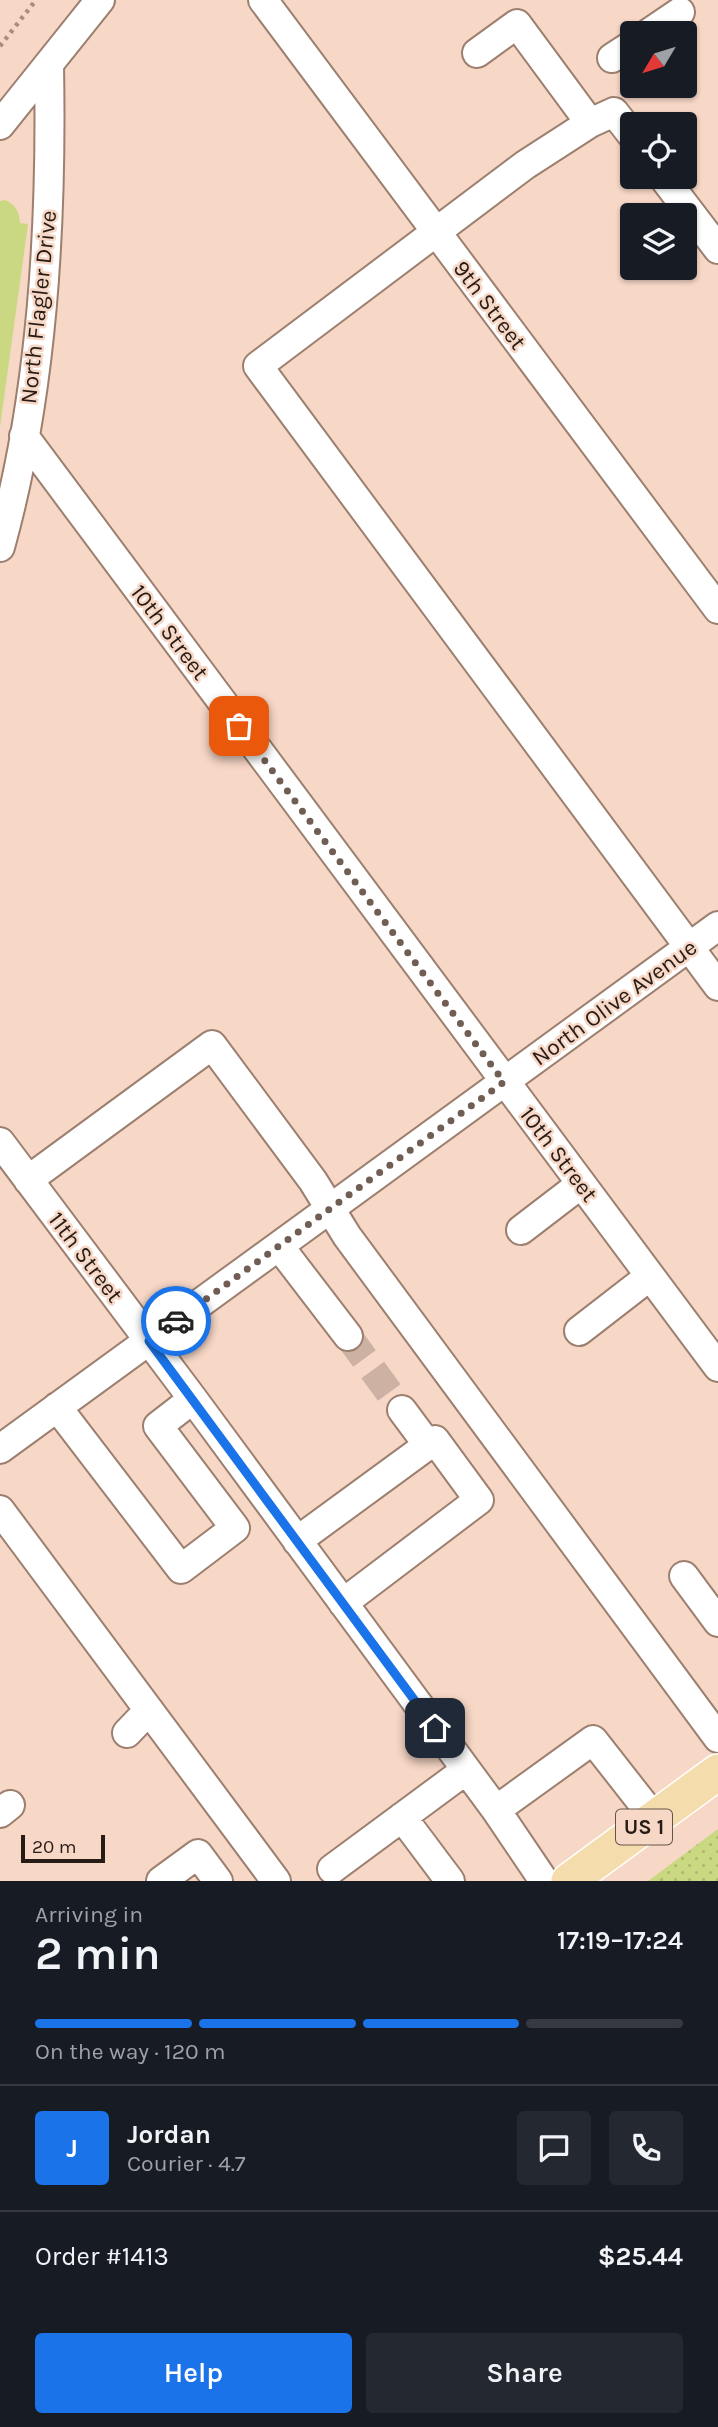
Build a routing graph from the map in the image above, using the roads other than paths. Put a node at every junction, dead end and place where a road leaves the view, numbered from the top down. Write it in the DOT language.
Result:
graph roads {
  1 [pos="100,0"];
  2 [pos="263,0"];
  3 [pos="683,4"];
  4 [pos="663,21"];
  5 [pos="478,52"];
  6 [pos="49,64"];
  7 [pos="620,120"];
  8 [pos="590,123"];
  9 [pos="0,125"];
  10 [pos="672,189"];
  11 [pos="437,233"];
  12 [pos="718,249"];
  13 [pos="24,436"];
  14 [pos="0,547"];
  15 [pos="718,609"];
  16 [pos="718,926"];
  17 [pos="689,947"];
  18 [pos="718,986"];
  19 [pos="504,1082"];
  20 [pos="0,1142"];
  21 [pos="28,1180"];
  22 [pos="581,1184"];
  23 [pos="331,1208"];
  24 [pos="521,1230"];
  25 [pos="279,1245"];
  26 [pos="650,1276"];
  27 [pos="579,1331"];
  28 [pos="348,1336"];
  29 [pos="149,1341"];
  30 [pos="718,1367"];
  31 [pos="193,1399"];
  32 [pos="57,1407"];
  33 [pos="402,1410"];
  34 [pos="428,1445"];
  35 [pos="0,1449"];
  36 [pos="0,1510"];
  37 [pos="296,1541"];
  38 [pos="684,1576"];
  39 [pos="343,1603"];
  40 [pos="718,1622"];
  41 [pos="149,1710"];
  42 [pos="127,1732"];
  43 [pos="718,1738"];
  44 [pos="466,1770"];
  45 [pos="718,1772"];
  46 [pos="496,1810"];
  47 [pos="402,1816"];
  48 [pos="655,1819"];
  49 [pos="241,1835"];
  50 [pos="211,1872"];
  51 [pos="330,1877"];
  52 [pos="161,1881"];
  53 [pos="275,1881"];
  54 [pos="450,1881"];
  55 [pos="544,1881"];
  56 [pos="569,1881"];
  1 -- 6 [label="street"];
  2 -- 11 [label="street, 9th Street"];
  3 -- 4 [label="street"];
  5 -- 8 [label="street"];
  6 -- 9 [label="street"];
  6 -- 13 [label="street, North Flagler Drive"];
  7 -- 8 [label="street"];
  8 -- 11 [label="street"];
  10 -- 12 [label="street"];
  11 -- 15 [label="street, 9th Street"];
  11 -- 17 [label="street"];
  13 -- 14 [label="street, North Flagler Drive"];
  13 -- 19 [label="street, 10th Street"];
  16 -- 17 [label="street, North Olive Avenue"];
  17 -- 18 [label="street"];
  17 -- 19 [label="street, North Olive Avenue"];
  19 -- 22 [label="street, 10th Street"];
  19 -- 23 [label="street, North Olive Avenue"];
  20 -- 21 [label="street, 11th Street"];
  21 -- 23 [label="street"];
  21 -- 29 [label="street, 11th Street"];
  22 -- 24 [label="street"];
  22 -- 26 [label="street, 10th Street"];
  23 -- 25 [label="street, North Olive Avenue"];
  23 -- 43 [label="street"];
  25 -- 28 [label="street"];
  25 -- 29 [label="street, North Olive Avenue"];
  26 -- 27 [label="street"];
  26 -- 30 [label="street, 10th Street"];
  29 -- 31 [label="street, 11th Street"];
  29 -- 32 [label="street, North Olive Avenue"];
  31 -- 32 [label="street"];
  31 -- 37 [label="street, 11th Street"];
  32 -- 35 [label="street, North Olive Avenue"];
  33 -- 34 [label="street"];
  34 -- 37 [label="street"];
  34 -- 39 [label="street"];
  36 -- 41 [label="street"];
  37 -- 39 [label="street, 11th Street"];
  38 -- 40 [label="street"];
  39 -- 44 [label="street, 11th Street"];
  41 -- 42 [label="street"];
  41 -- 49 [label="street"];
  44 -- 46 [label="street, 11th Street"];
  44 -- 47 [label="street"];
  45 -- 48 [label="main road, US 1"];
  46 -- 48 [label="street"];
  46 -- 55 [label="street, 11th Street"];
  47 -- 51 [label="street"];
  47 -- 54 [label="street"];
  48 -- 56 [label="main road, US 1"];
  49 -- 50 [label="street"];
  49 -- 53 [label="street"];
  50 -- 52 [label="street"];
}
